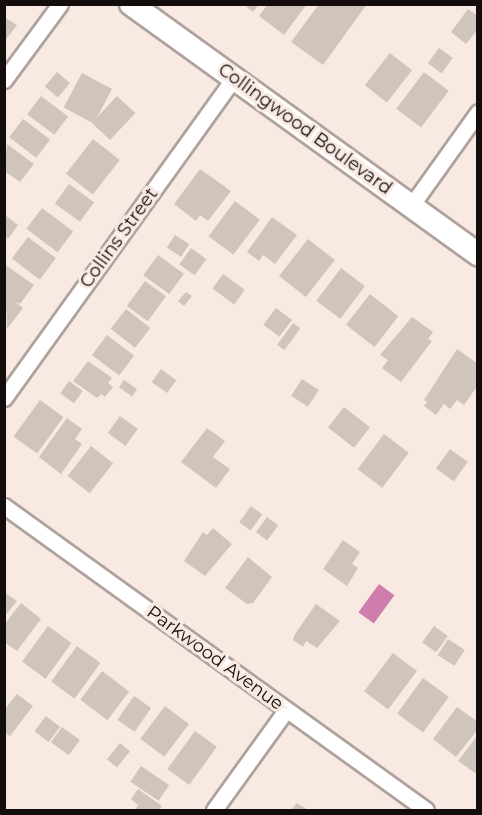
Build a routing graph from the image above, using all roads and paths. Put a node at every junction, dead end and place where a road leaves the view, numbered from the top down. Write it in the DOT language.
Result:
graph roads {
  1 [pos="60,4"];
  2 [pos="134,6"];
  3 [pos="234,78"];
  4 [pos="4,80"];
  5 [pos="477,111"];
  6 [pos="411,206"];
  7 [pos="477,254"];
  8 [pos="4,398"];
  9 [pos="4,506"];
  10 [pos="286,710"];
  11 [pos="214,810"];
  12 [pos="426,810"];
  1 -- 4 [label="street"];
  2 -- 3 [label="main road, Collingwood Boulevard"];
  3 -- 6 [label="main road, Collingwood Boulevard"];
  3 -- 8 [label="street, Collins Street"];
  5 -- 6 [label="street"];
  6 -- 7 [label="main road, Collingwood Boulevard"];
  9 -- 10 [label="street, Parkwood Avenue"];
  10 -- 11 [label="street"];
  10 -- 12 [label="street, Parkwood Avenue"];
}
